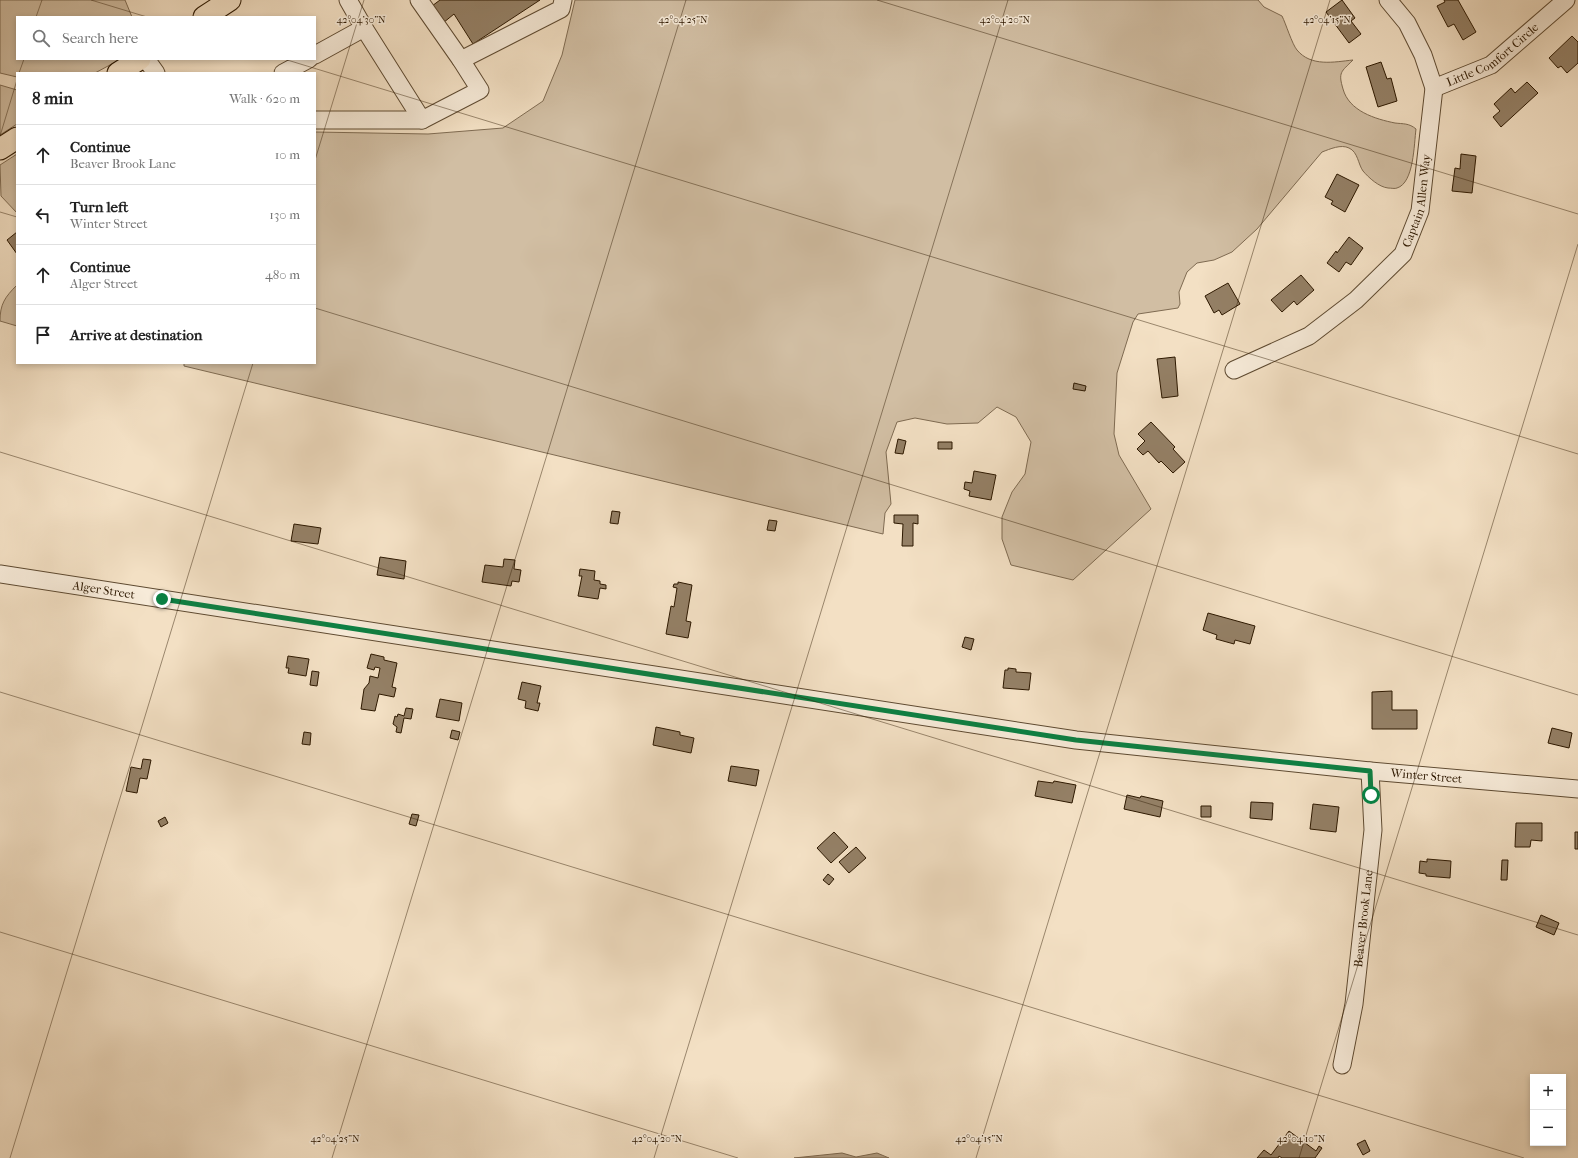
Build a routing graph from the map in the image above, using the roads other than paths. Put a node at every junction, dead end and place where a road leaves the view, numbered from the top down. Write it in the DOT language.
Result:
graph roads {
  1 [pos="230,0"];
  2 [pos="348,0"];
  3 [pos="419,0"];
  4 [pos="563,0"];
  5 [pos="1388,0"];
  6 [pos="1566,0"];
  7 [pos="206,16"];
  8 [pos="364,28"];
  9 [pos="316,54"];
  10 [pos="138,60"];
  11 [pos="147,60"];
  12 [pos="306,60"];
  13 [pos="461,60"];
  14 [pos="120,72"];
  15 [pos="155,72"];
  16 [pos="286,72"];
  17 [pos="1434,88"];
  18 [pos="316,120"];
  19 [pos="422,120"];
  20 [pos="16,139"];
  21 [pos="0,149"];
  22 [pos="1234,370"];
  23 [pos="0,574"];
  24 [pos="1109,743"];
  25 [pos="1370,771"];
  26 [pos="1578,789"];
  27 [pos="1342,1065"];
  1 -- 7 [label="main road"];
  2 -- 8 [label="street"];
  3 -- 13 [label="street"];
  4 -- 13 [label="street"];
  5 -- 17 [label="street, Captain Allen Way"];
  6 -- 17 [label="street, Little Comfort Circle"];
  8 -- 9 [label="street"];
  8 -- 19 [label="street"];
  10 -- 14 [label="main road"];
  11 -- 15 [label="street"];
  12 -- 16 [label="street"];
  13 -- 19 [label="street"];
  17 -- 22 [label="street, Captain Allen Way"];
  18 -- 19 [label="street"];
  20 -- 21 [label="main road"];
  23 -- 24 [label="street, Alger Street"];
  24 -- 25 [label="street, Winter Street"];
  25 -- 26 [label="street, Winter Street"];
  25 -- 27 [label="street, Beaver Brook Lane"];
}
